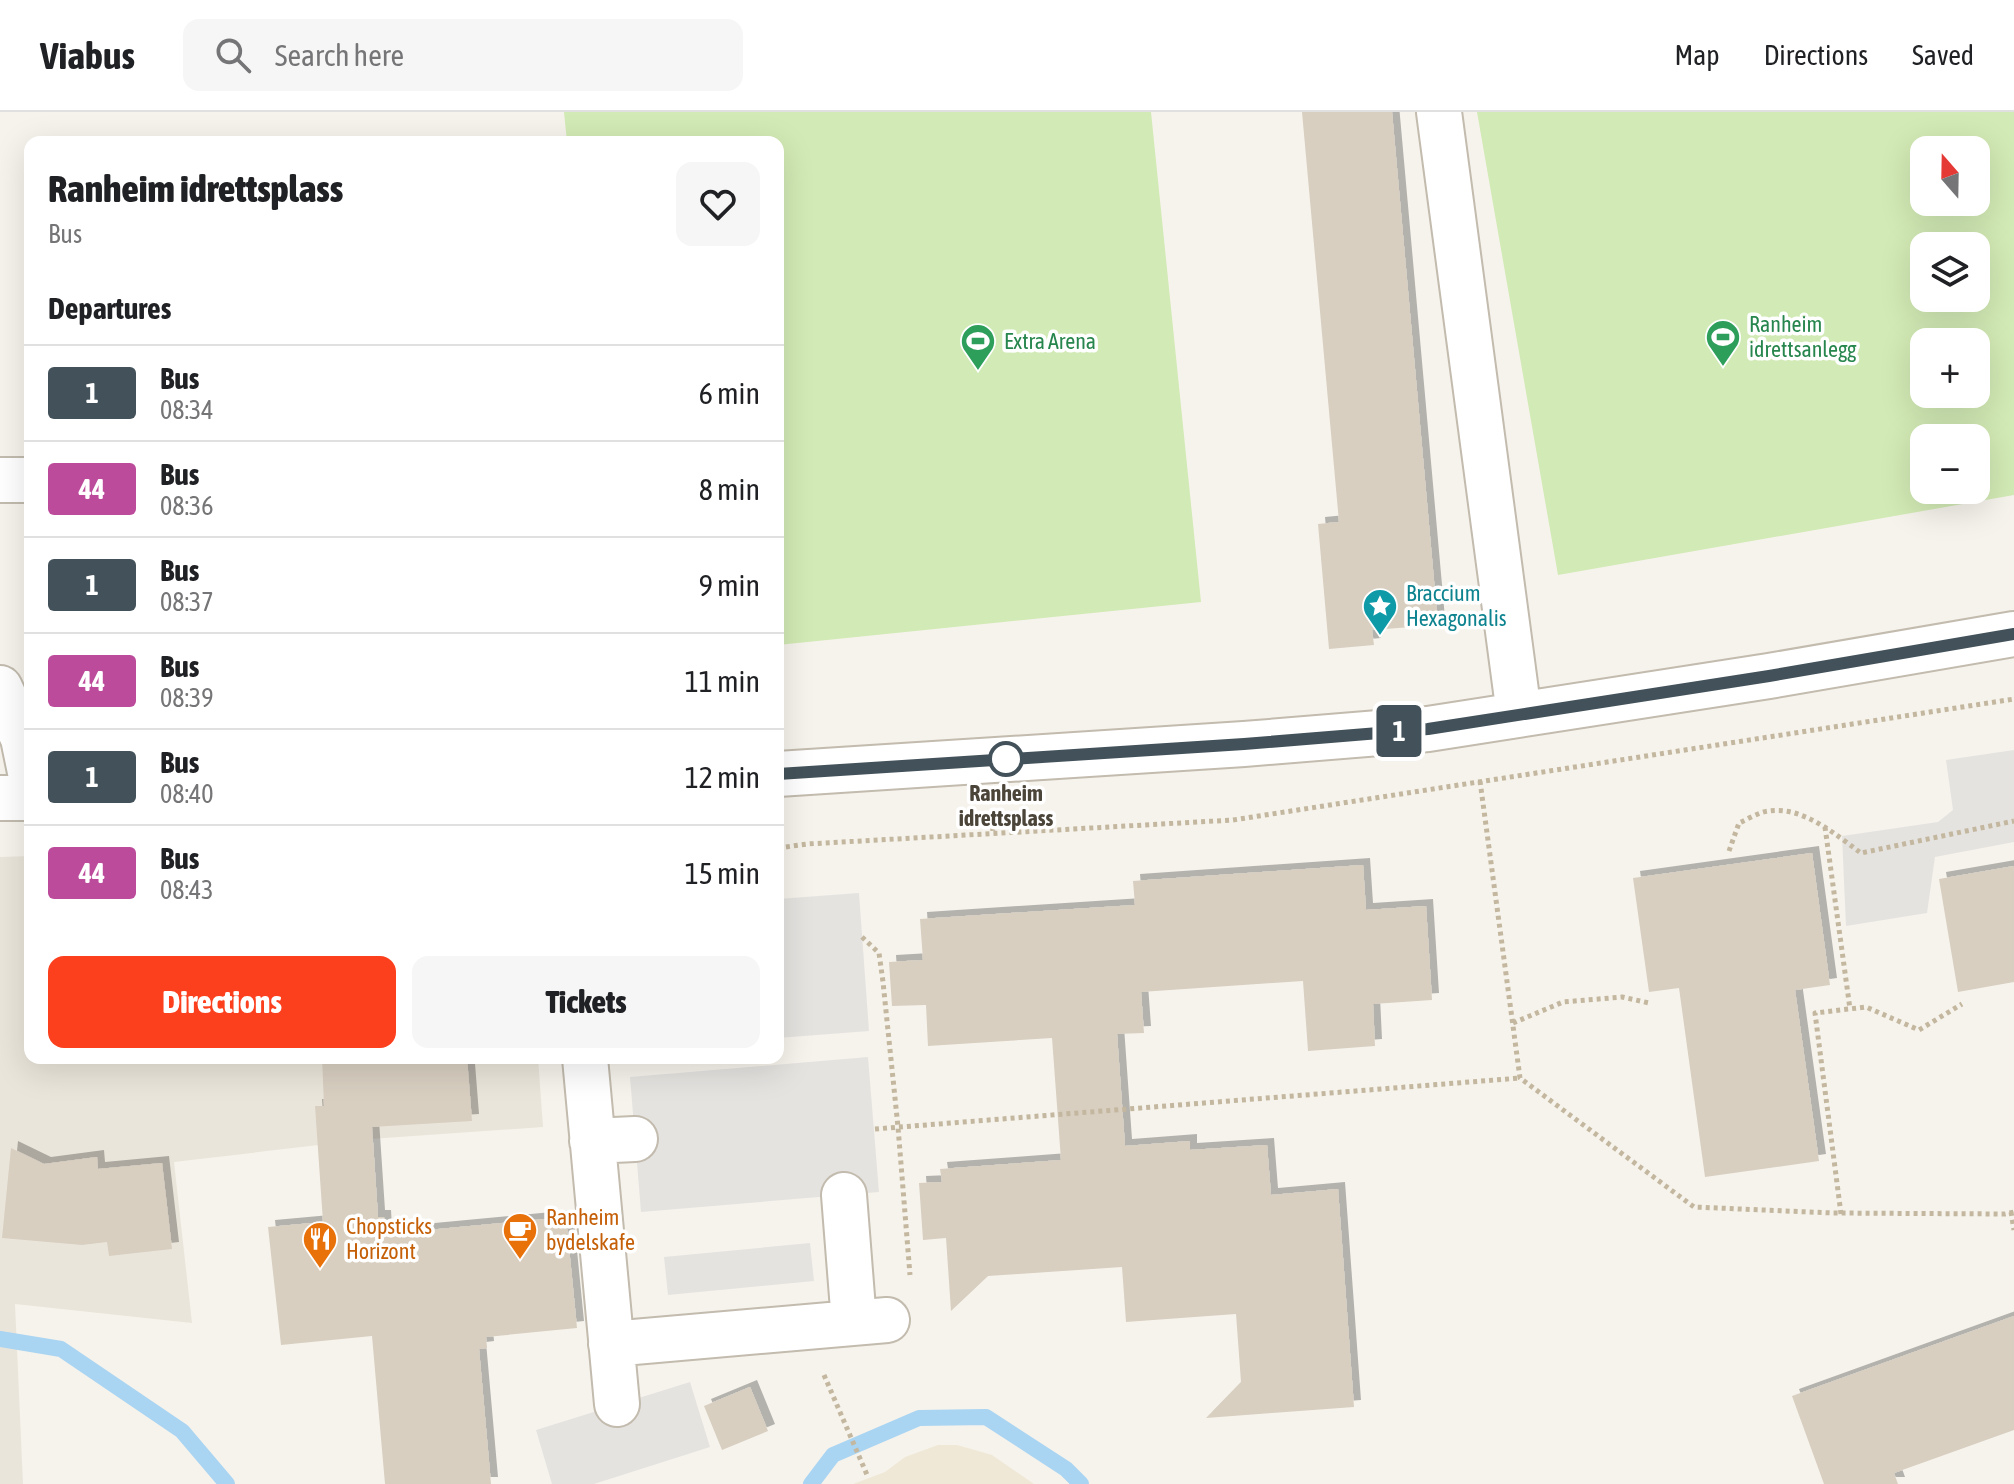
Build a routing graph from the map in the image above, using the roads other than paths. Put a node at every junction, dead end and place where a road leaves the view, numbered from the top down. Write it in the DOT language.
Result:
graph roads {
  1 [pos="1439,112"];
  2 [pos="0,480"];
  3 [pos="24,480"];
  4 [pos="2014,634"];
  5 [pos="0,688"];
  6 [pos="1519,714"];
  7 [pos="24,743"];
  8 [pos="784,774"];
  9 [pos="0,798"];
  10 [pos="24,798"];
  11 [pos="586,1064"];
  12 [pos="635,1139"];
  13 [pos="592,1141"];
  14 [pos="844,1195"];
  15 [pos="611,1344"];
  16 [pos="617,1404"];
  1 -- 6 [label="street"];
  2 -- 3 [label="street"];
  4 -- 6 [label="street"];
  5 -- 7 [label="street"];
  6 -- 8 [label="street"];
  9 -- 10 [label="street"];
  11 -- 13 [label="street"];
  12 -- 13 [label="street"];
  13 -- 15 [label="street"];
  14 -- 15 [label="street"];
  15 -- 16 [label="street"];
}
